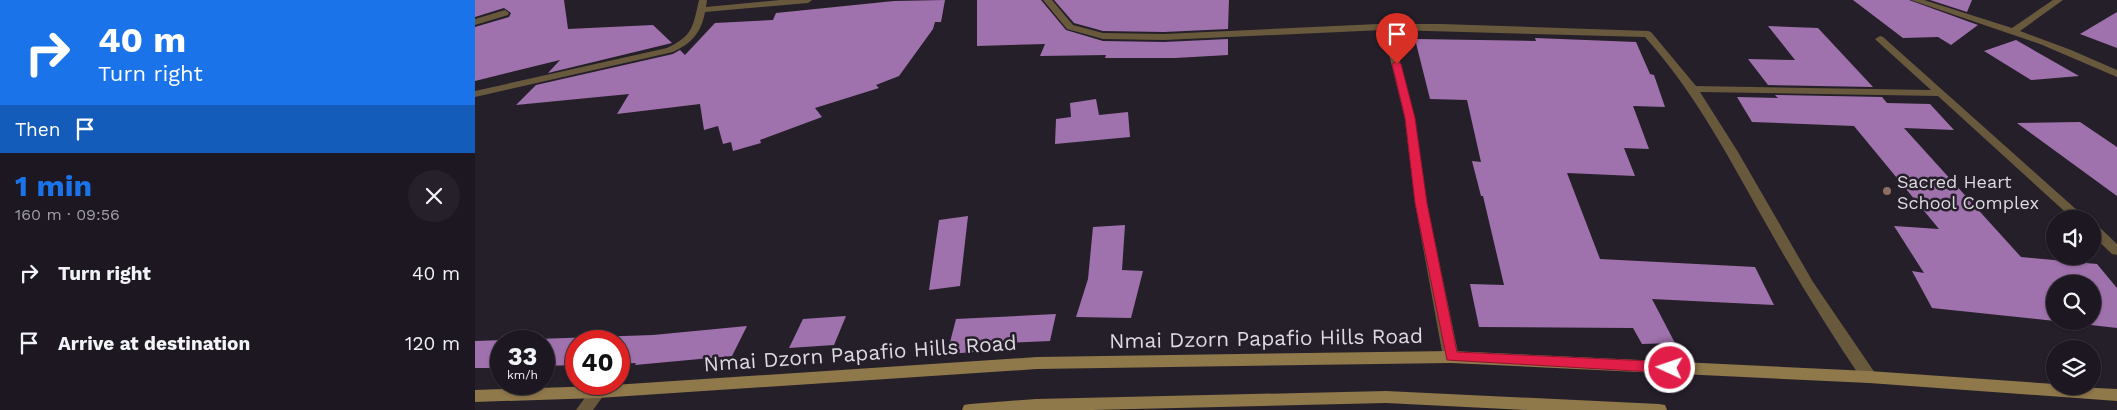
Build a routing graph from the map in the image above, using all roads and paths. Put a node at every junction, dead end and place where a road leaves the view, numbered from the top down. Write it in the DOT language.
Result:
graph roads {
  1 [pos="808,0"];
  2 [pos="1047,0"];
  3 [pos="1915,0"];
  4 [pos="2059,0"];
  5 [pos="702,5"];
  6 [pos="505,13"];
  7 [pos="475,22"];
  8 [pos="1387,28"];
  9 [pos="2013,32"];
  10 [pos="1880,39"];
  11 [pos="2117,74"];
  12 [pos="1693,89"];
  13 [pos="1938,93"];
  14 [pos="476,95"];
  15 [pos="2071,210"];
  16 [pos="2101,236"];
  17 [pos="2117,251"];
  18 [pos="1451,357"];
  19 [pos="1869,377"];
  20 [pos="630,390"];
  21 [pos="565,393"];
  22 [pos="596,395"];
  23 [pos="2117,395"];
  24 [pos="475,396"];
  25 [pos="584,410"];
  26 [pos="971,410"];
  27 [pos="1659,410"];
  1 -- 5 [label="street"];
  2 -- 8 [label="street"];
  3 -- 9 [label="street"];
  4 -- 9 [label="street"];
  5 -- 14 [label="street"];
  6 -- 7 [label="street"];
  8 -- 12 [label="street"];
  8 -- 18 [label="street"];
  9 -- 11 [label="street"];
  10 -- 13 [label="street"];
  12 -- 13 [label="street"];
  12 -- 19 [label="street"];
  13 -- 15 [label="street"];
  16 -- 17 [label="street"];
  18 -- 19 [label="street, Nmai Dzorn Papafio Hills Road"];
  18 -- 20 [label="street, Nmai Dzorn Papafio Hills Road"];
  19 -- 23 [label="street, Nmai Dzorn Papafio Hills Road"];
  21 -- 24 [label="street, Nmai Dzorn Papafio Hills Road"];
  22 -- 25 [label="street"];
  26 -- 27 [label="street"];
}
